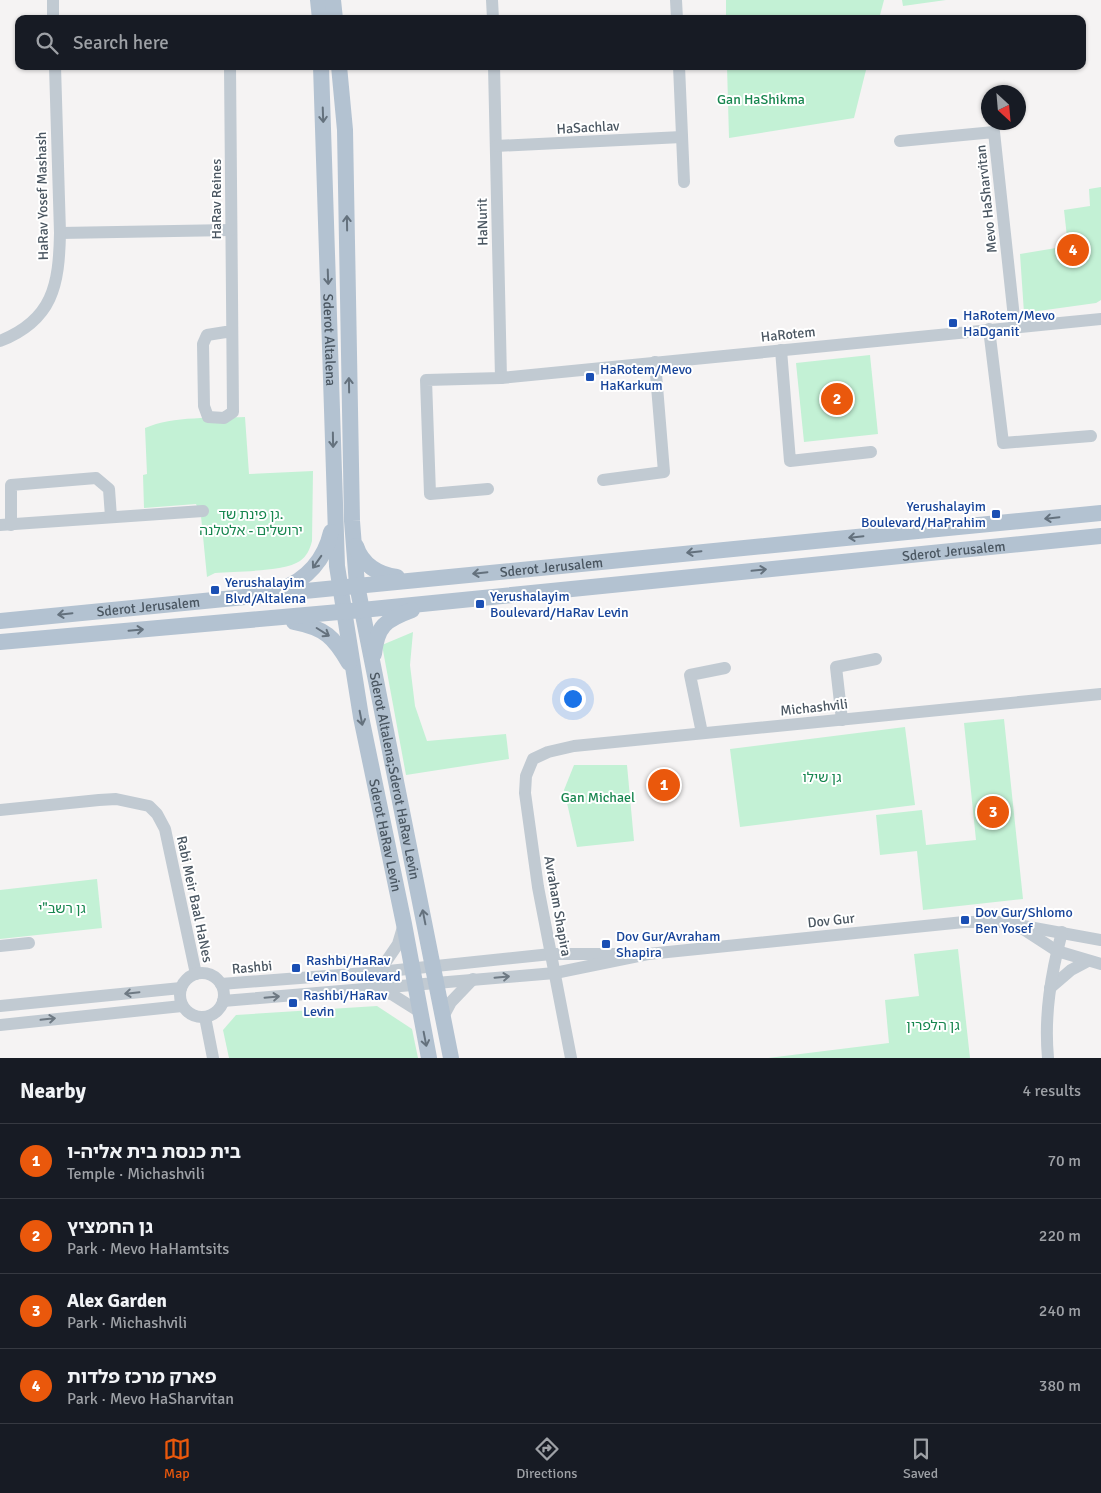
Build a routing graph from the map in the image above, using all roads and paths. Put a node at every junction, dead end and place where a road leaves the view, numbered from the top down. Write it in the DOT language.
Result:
graph roads {
  1 [pos="52,0"];
  2 [pos="318,0"];
  3 [pos="333,0"];
  4 [pos="492,0"];
  5 [pos="676,0"];
  6 [pos="53,15"];
  7 [pos="320,15"];
  8 [pos="335,15"];
  9 [pos="493,15"];
  10 [pos="677,15"];
  11 [pos="55,70"];
  12 [pos="230,70"];
  13 [pos="321,70"];
  14 [pos="339,70"];
  15 [pos="494,70"];
  16 [pos="679,70"];
  17 [pos="682,137"];
  18 [pos="900,142"];
  19 [pos="496,146"];
  20 [pos="684,182"];
  21 [pos="231,230"];
  22 [pos="60,233"];
  23 [pos="1101,313"];
  24 [pos="1078,320"];
  25 [pos="1101,320"];
  26 [pos="1015,327"];
  27 [pos="989,329"];
  28 [pos="232,331"];
  29 [pos="0,341"];
  30 [pos="781,350"];
  31 [pos="655,362"];
  32 [pos="501,378"];
  33 [pos="1091,436"];
  34 [pos="871,452"];
  35 [pos="603,480"];
  36 [pos="488,489"];
  37 [pos="203,511"];
  38 [pos="1101,513"];
  39 [pos="111,517"];
  40 [pos="335,517"];
  41 [pos="5,525"];
  42 [pos="1101,536"];
  43 [pos="354,539"];
  44 [pos="422,579"];
  45 [pos="358,585"];
  46 [pos="340,587"];
  47 [pos="266,594"];
  48 [pos="432,604"];
  49 [pos="362,610"];
  50 [pos="344,612"];
  51 [pos="277,618"];
  52 [pos="0,621"];
  53 [pos="0,642"];
  54 [pos="876,659"];
  55 [pos="373,664"];
  56 [pos="724,668"];
  57 [pos="353,670"];
  58 [pos="1101,694"];
  59 [pos="842,720"];
  60 [pos="702,733"];
  61 [pos="533,759"];
  62 [pos="0,810"];
  63 [pos="404,924"];
  64 [pos="1017,925"];
  65 [pos="1062,932"];
  66 [pos="1101,940"];
  67 [pos="29,943"];
  68 [pos="0,946"];
  69 [pos="1057,951"];
  70 [pos="551,954"];
  71 [pos="648,954"];
  72 [pos="1088,961"];
  73 [pos="1101,964"];
  74 [pos="434,965"];
  75 [pos="412,968"];
  76 [pos="379,972"];
  77 [pos="555,973"];
  78 [pos="196,974"];
  79 [pos="473,979"];
  80 [pos="436,983"];
  81 [pos="221,984"];
  82 [pos="416,985"];
  83 [pos="181,988"];
  84 [pos="372,988"];
  85 [pos="1050,988"];
  86 [pos="223,1001"];
  87 [pos="0,1006"];
  88 [pos="182,1006"];
  89 [pos="420,1012"];
  90 [pos="205,1017"];
  91 [pos="443,1017"];
  92 [pos="0,1025"];
  93 [pos="213,1058"];
  94 [pos="429,1058"];
  95 [pos="451,1058"];
  96 [pos="571,1058"];
  97 [pos="1048,1058"];
  1 -- 6 [label="street"];
  2 -- 7 [label="main road"];
  3 -- 8 [label="main road"];
  4 -- 9 [label="street"];
  5 -- 10 [label="street"];
  11 -- 22 [label="street, HaRav Yosef Mashash"];
  12 -- 21 [label="street, HaRav Reines"];
  13 -- 40 [label="main road, Sderot Altalena, one-way"];
  43 -- 14 [label="main road, Sderot Altalena, one-way"];
  15 -- 19 [label="street, HaNurit"];
  16 -- 17 [label="street"];
  17 -- 19 [label="street, HaSachlav"];
  17 -- 20 [label="street"];
  18 -- 26 [label="street, Mevo HaSharvitan"];
  19 -- 32 [label="street, HaNurit"];
  21 -- 22 [label="street"];
  21 -- 28 [label="street, HaRav Reines"];
  22 -- 29 [label="street, HaRav Yosef Mashash"];
  23 -- 24 [label="street, HaRotem"];
  24 -- 25 [label="street, HaRotem"];
  24 -- 26 [label="street, HaRotem"];
  26 -- 27 [label="street, HaRotem"];
  27 -- 30 [label="street, HaRotem"];
  27 -- 33 [label="street"];
  28 -- 28 [label="street, HaRav Reines"];
  30 -- 31 [label="street, HaRotem"];
  30 -- 34 [label="street"];
  31 -- 32 [label="street, HaRotem"];
  31 -- 35 [label="street"];
  32 -- 36 [label="street, HaRotem"];
  37 -- 39 [label="street"];
  38 -- 44 [label="main road, Sderot Jerusalem, one-way"];
  39 -- 41 [label="street"];
  39 -- 41 [label="street"];
  40 -- 46 [label="main road, Sderot Altalena"];
  40 -- 47 [label="main road, one-way"];
  48 -- 42 [label="main road, Sderot Jerusalem, one-way"];
  43 -- 44 [label="main road"];
  43 -- 45 [label="main road, Sderot Altalena"];
  44 -- 45 [label="main road, Sderot Jerusalem"];
  45 -- 46 [label="main road, Sderot Jerusalem"];
  45 -- 49 [label="main road, Sderot Altalena;Sderot HaRav Levin"];
  46 -- 47 [label="main road, Sderot Jerusalem"];
  46 -- 50 [label="main road, Sderot Altalena"];
  47 -- 52 [label="main road, Sderot Jerusalem, one-way"];
  48 -- 49 [label="main road, Sderot Jerusalem"];
  48 -- 55 [label="main road"];
  49 -- 50 [label="main road, Sderot Jerusalem"];
  49 -- 55 [label="main road, Sderot Altalena;Sderot HaRav Levin"];
  50 -- 51 [label="main road, Sderot Jerusalem"];
  50 -- 57 [label="main road, Sderot HaRav Levin"];
  53 -- 51 [label="main road, Sderot Jerusalem, one-way"];
  51 -- 57 [label="main road, one-way"];
  54 -- 59 [label="street"];
  74 -- 55 [label="main road, Sderot Altalena;Sderot HaRav Levin, one-way"];
  56 -- 60 [label="street"];
  57 -- 63 [label="main road, Sderot HaRav Levin, one-way"];
  58 -- 59 [label="street, Michashvili"];
  59 -- 60 [label="street, Michashvili"];
  60 -- 61 [label="street, Michashvili"];
  61 -- 70 [label="street, Avraham Shapira"];
  62 -- 78 [label="street, Rabi Meir Baal HaNes"];
  63 -- 75 [label="main road, Sderot HaRav Levin"];
  63 -- 76 [label="street"];
  64 -- 65 [label="street, Dov Gur"];
  64 -- 69 [label="street, Dov Gur"];
  64 -- 71 [label="street, Dov Gur"];
  65 -- 66 [label="street, Dov Gur"];
  65 -- 69 [label="street"];
  67 -- 68 [label="street"];
  69 -- 72 [label="street, Dov Gur"];
  69 -- 85 [label="street"];
  70 -- 71 [label="street, Dov Gur"];
  70 -- 74 [label="street, Dov Gur"];
  70 -- 77 [label="street, Avraham Shapira"];
  71 -- 77 [label="street, Dov Gur"];
  72 -- 73 [label="street, Dov Gur"];
  72 -- 85 [label="street"];
  74 -- 75 [label="street, Rashbi"];
  74 -- 80 [label="main road"];
  75 -- 76 [label="street, Rashbi"];
  75 -- 82 [label="main road, Sderot HaRav Levin"];
  76 -- 81 [label="street, Rashbi"];
  79 -- 77 [label="street, Dov Gur, one-way"];
  77 -- 96 [label="street, Avraham Shapira"];
  78 -- 81 [label="street"];
  78 -- 83 [label="street"];
  79 -- 80 [label="street, Dov Gur"];
  79 -- 91 [label="street"];
  80 -- 82 [label="street, Dov Gur"];
  80 -- 91 [label="main road"];
  81 -- 86 [label="street"];
  82 -- 84 [label="street"];
  82 -- 89 [label="main road, Sderot HaRav Levin"];
  83 -- 87 [label="street, one-way"];
  83 -- 88 [label="street"];
  86 -- 84 [label="street, one-way"];
  84 -- 89 [label="street"];
  85 -- 97 [label="street"];
  86 -- 90 [label="street"];
  88 -- 90 [label="street"];
  92 -- 88 [label="street, one-way"];
  89 -- 94 [label="main road, Sderot HaRav Levin, one-way"];
  90 -- 93 [label="street"];
  91 -- 95 [label="main road"];
}
